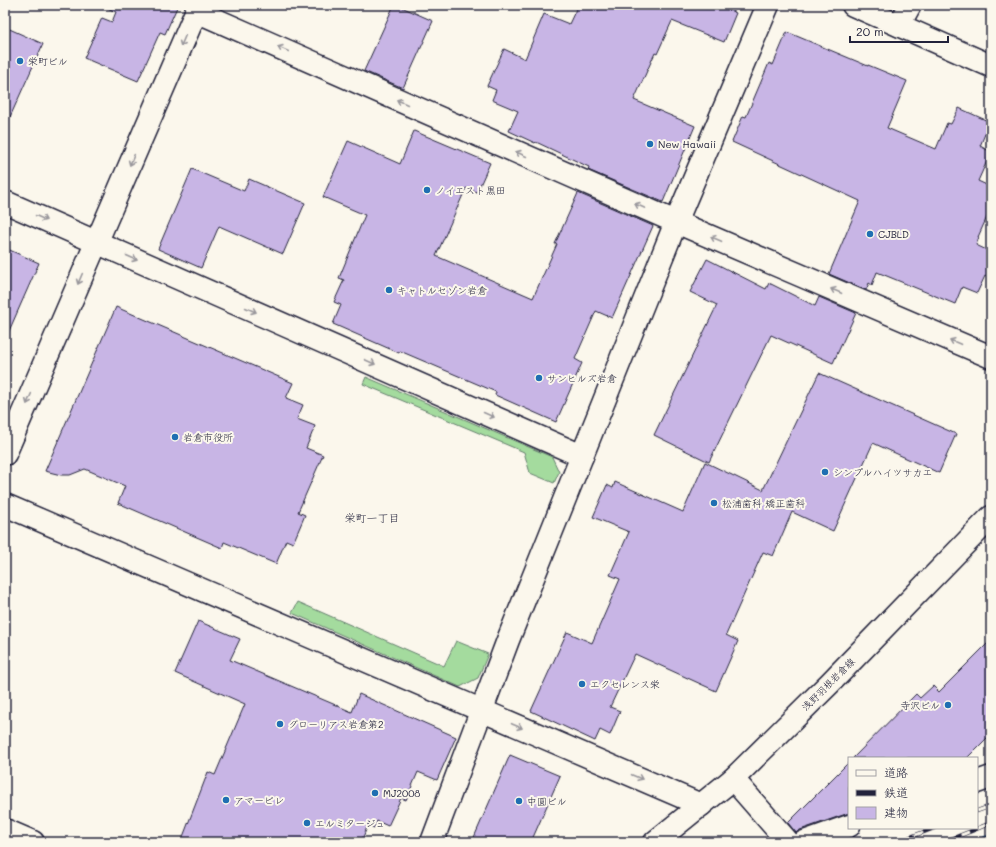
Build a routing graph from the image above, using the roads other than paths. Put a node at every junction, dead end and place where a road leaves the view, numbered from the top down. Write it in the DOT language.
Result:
graph roads {
  1 [pos="768,5"];
  2 [pos="853,5"];
  3 [pos="910,5"];
  4 [pos="197,8"];
  5 [pos="899,25"];
  6 [pos="991,66"];
  7 [pos="5,202"];
  8 [pos="676,222"];
  9 [pos="96,242"];
  10 [pos="991,357"];
  11 [pos="5,454"];
  12 [pos="582,456"];
  13 [pos="5,505"];
  14 [pos="991,517"];
  15 [pos="482,711"];
  16 [pos="991,777"];
  17 [pos="733,779"];
  18 [pos="978,782"];
  19 [pos="701,805"];
  20 [pos="848,826"];
  21 [pos="5,830"];
  22 [pos="33,842"];
  23 [pos="432,842"];
  24 [pos="655,842"];
  25 [pos="788,842"];
  26 [pos="804,842"];
  1 -- 8 [label="street"];
  2 -- 5 [label="street"];
  3 -- 5 [label="street"];
  8 -- 4 [label="street, one-way"];
  4 -- 9 [label="street, one-way"];
  5 -- 6 [label="street"];
  7 -- 9 [label="street, one-way"];
  10 -- 8 [label="street, one-way"];
  8 -- 12 [label="street"];
  9 -- 11 [label="street, one-way"];
  9 -- 12 [label="street, one-way"];
  12 -- 15 [label="street"];
  13 -- 15 [label="street"];
  14 -- 17 [label="street, 浅野羽根岩倉線"];
  15 -- 19 [label="street, one-way"];
  15 -- 23 [label="street"];
  16 -- 18 [label="street"];
  17 -- 19 [label="street, 浅野羽根岩倉線"];
  17 -- 25 [label="street"];
  19 -- 24 [label="street, 浅野羽根岩倉線"];
  20 -- 26 [label="street"];
  21 -- 22 [label="street"];
}
